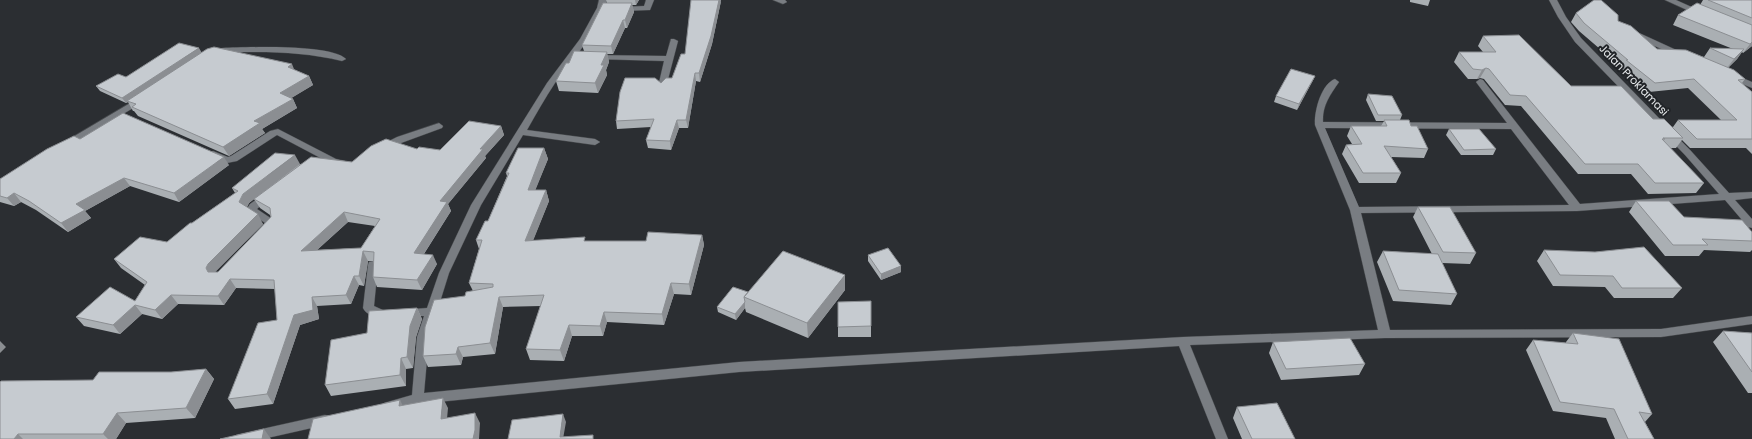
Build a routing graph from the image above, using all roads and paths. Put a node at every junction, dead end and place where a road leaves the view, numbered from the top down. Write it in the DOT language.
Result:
graph roads {
  1 [pos="650,0"];
  2 [pos="1553,0"];
  3 [pos="1670,0"];
  4 [pos="606,6"];
  5 [pos="1711,17"];
  6 [pos="1624,30"];
  7 [pos="674,41"];
  8 [pos="570,57"];
  9 [pos="1688,57"];
  10 [pos="202,58"];
  11 [pos="342,59"];
  12 [pos="669,59"];
  13 [pos="1724,73"];
  14 [pos="1335,82"];
  15 [pos="1480,82"];
  16 [pos="1752,85"];
  17 [pos="662,87"];
  18 [pos="146,95"];
  19 [pos="1319,125"];
  20 [pos="438,126"];
  21 [pos="1514,126"];
  22 [pos="521,132"];
  23 [pos="595,142"];
  24 [pos="61,147"];
  25 [pos="204,150"];
  26 [pos="372,152"];
  27 [pos="352,162"];
  28 [pos="278,188"];
  29 [pos="1752,195"];
  30 [pos="1727,197"];
  31 [pos="1577,208"];
  32 [pos="1355,210"];
  33 [pos="1752,225"];
  34 [pos="256,240"];
  35 [pos="373,265"];
  36 [pos="431,312"];
  37 [pos="1752,320"];
  38 [pos="1385,334"];
  39 [pos="1183,341"];
  40 [pos="418,399"];
  41 [pos="379,408"];
  42 [pos="333,418"];
  43 [pos="240,439"];
  44 [pos="1222,439"];
  1 -- 4 [label="street"];
  2 -- 30 [label="street, Jalan Proklamasi"];
  3 -- 5 [label="street"];
  4 -- 8 [label="street"];
  6 -- 9 [label="street"];
  7 -- 12 [label="street"];
  8 -- 12 [label="street"];
  8 -- 22 [label="street"];
  10 -- 11 [label="street"];
  12 -- 17 [label="street"];
  13 -- 16 [label="street"];
  14 -- 19 [label="street"];
  15 -- 21 [label="street"];
  18 -- 24 [label="street"];
  19 -- 21 [label="street"];
  19 -- 32 [label="street"];
  20 -- 26 [label="street"];
  21 -- 31 [label="street"];
  22 -- 23 [label="street"];
  22 -- 36 [label="street"];
  25 -- 27 [label="street"];
  28 -- 34 [label="street"];
  29 -- 30 [label="street"];
  30 -- 31 [label="street"];
  30 -- 33 [label="street, Jalan Proklamasi"];
  31 -- 32 [label="street"];
  32 -- 38 [label="street"];
  35 -- 36 [label="street"];
  36 -- 40 [label="street"];
  37 -- 38 [label="street"];
  38 -- 39 [label="street"];
  39 -- 40 [label="street"];
  39 -- 44 [label="street"];
  40 -- 41 [label="street"];
  42 -- 43 [label="street"];
}
